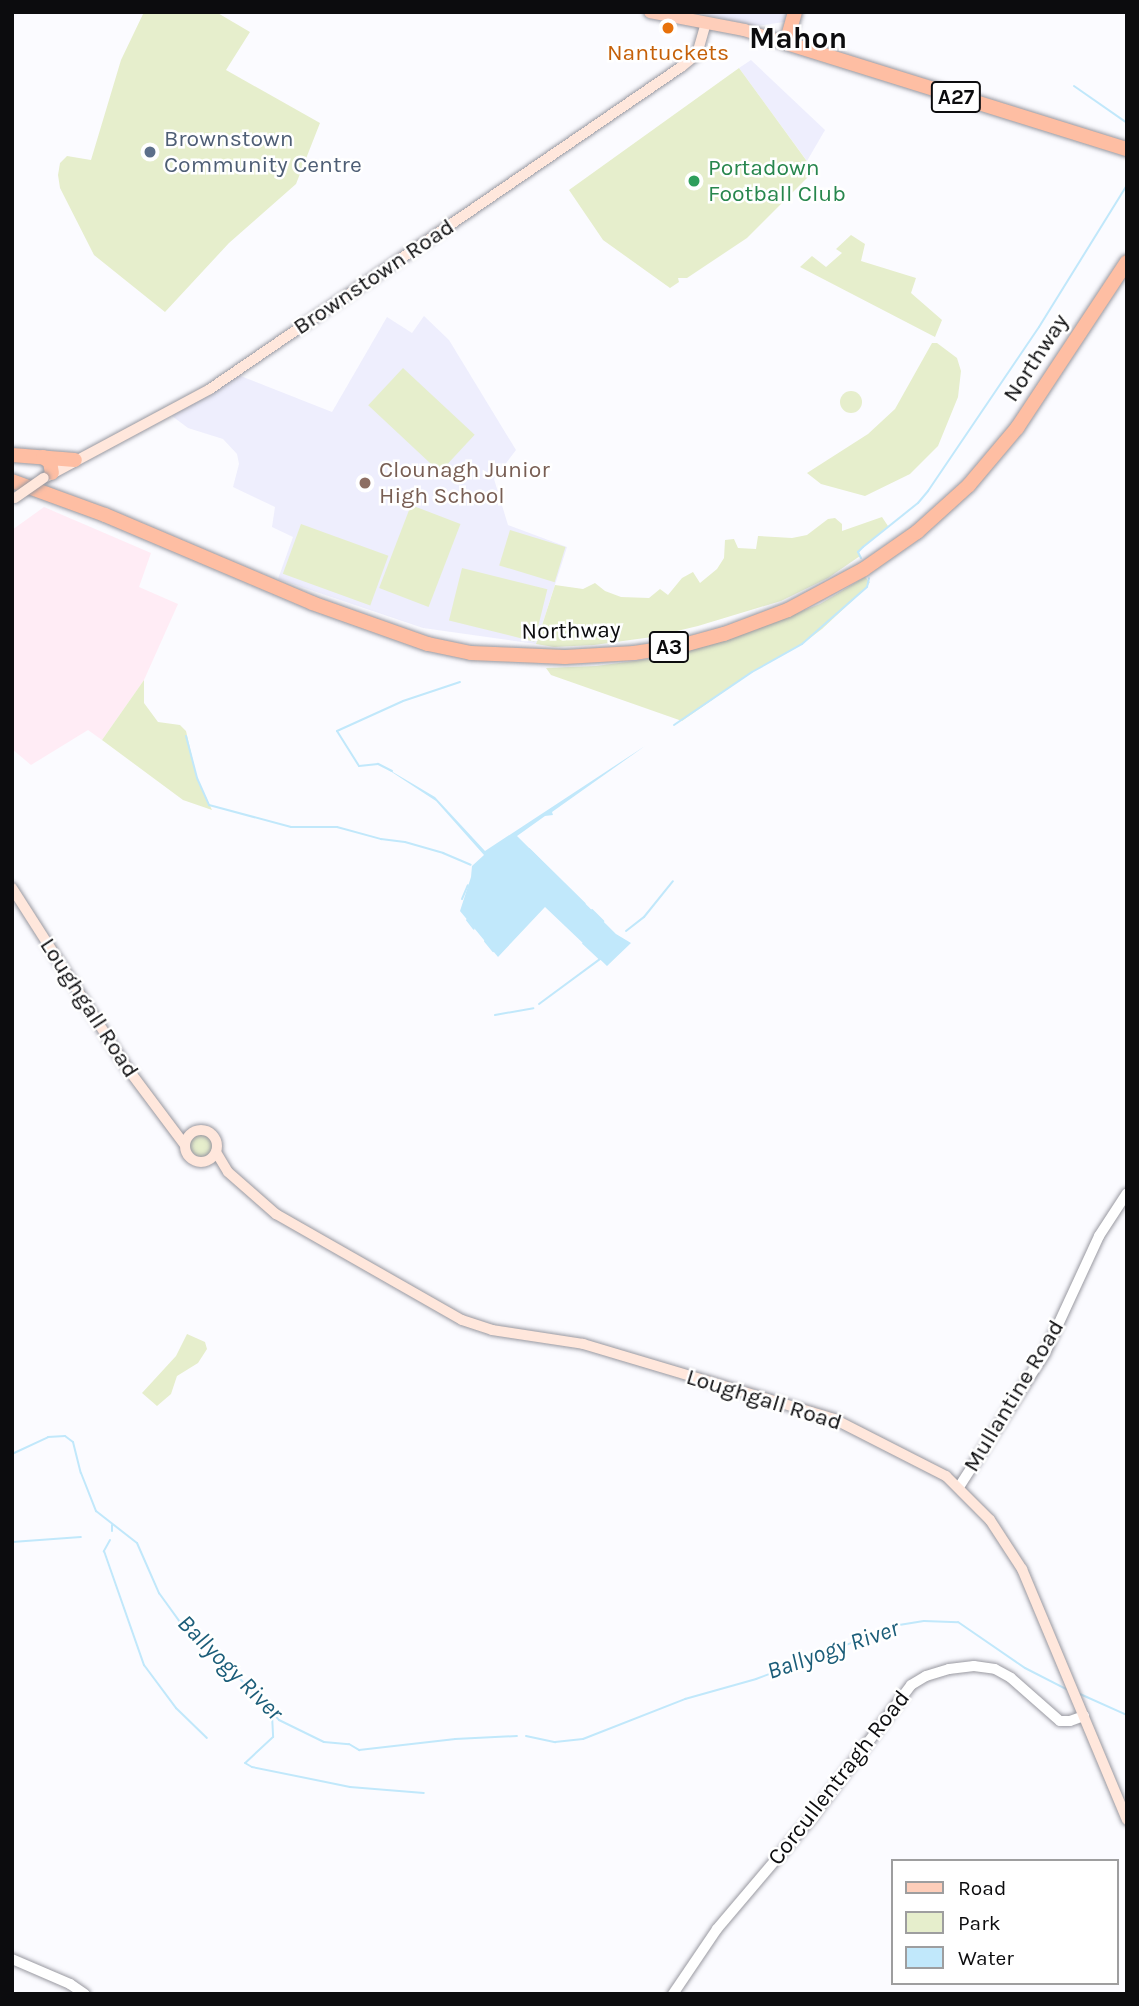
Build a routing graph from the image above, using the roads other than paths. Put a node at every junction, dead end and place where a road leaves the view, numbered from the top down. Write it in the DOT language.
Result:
graph roads {
  1 [pos="650,12"];
  2 [pos="795,12"];
  3 [pos="706,22"];
  4 [pos="786,43"];
  5 [pos="1127,149"];
  6 [pos="1127,262"];
  7 [pos="12,456"];
  8 [pos="43,457"];
  9 [pos="75,460"];
  10 [pos="48,476"];
  11 [pos="12,481"];
  12 [pos="14,499"];
  13 [pos="12,888"];
  14 [pos="171,1124"];
  15 [pos="193,1132"];
  16 [pos="184,1144"];
  17 [pos="216,1152"];
  18 [pos="205,1162"];
  19 [pos="228,1172"];
  20 [pos="1127,1193"];
  21 [pos="960,1486"];
  22 [pos="1082,1711"];
  23 [pos="1127,1820"];
  24 [pos="12,1959"];
  25 [pos="85,1994"];
  26 [pos="673,1994"];
  1 -- 3 [label="main road, A27"];
  2 -- 4 [label="highway"];
  3 -- 4 [label="main road, A27"];
  3 -- 9 [label="main road, Brownstown Road"];
  4 -- 5 [label="highway, A27"];
  6 -- 11 [label="highway, Northway / A3"];
  7 -- 8 [label="highway"];
  8 -- 9 [label="highway"];
  8 -- 10 [label="highway"];
  9 -- 10 [label="main road, Brownstown Road"];
  10 -- 12 [label="main road, Brownstown Road, bridge"];
  13 -- 14 [label="main road, Loughgall Road"];
  14 -- 15 [label="main road, Loughgall Road"];
  14 -- 16 [label="main road, Loughgall Road"];
  15 -- 16 [label="main road"];
  15 -- 17 [label="main road"];
  16 -- 18 [label="main road"];
  17 -- 18 [label="main road"];
  17 -- 19 [label="main road, Loughgall Road"];
  18 -- 19 [label="main road, Loughgall Road"];
  19 -- 21 [label="main road, Loughgall Road"];
  20 -- 21 [label="street, Mullantine Road"];
  21 -- 22 [label="main road, Loughgall Road"];
  22 -- 23 [label="main road, Loughgall Road"];
  22 -- 26 [label="street, Corcullentragh Road"];
  24 -- 25 [label="street"];
}
